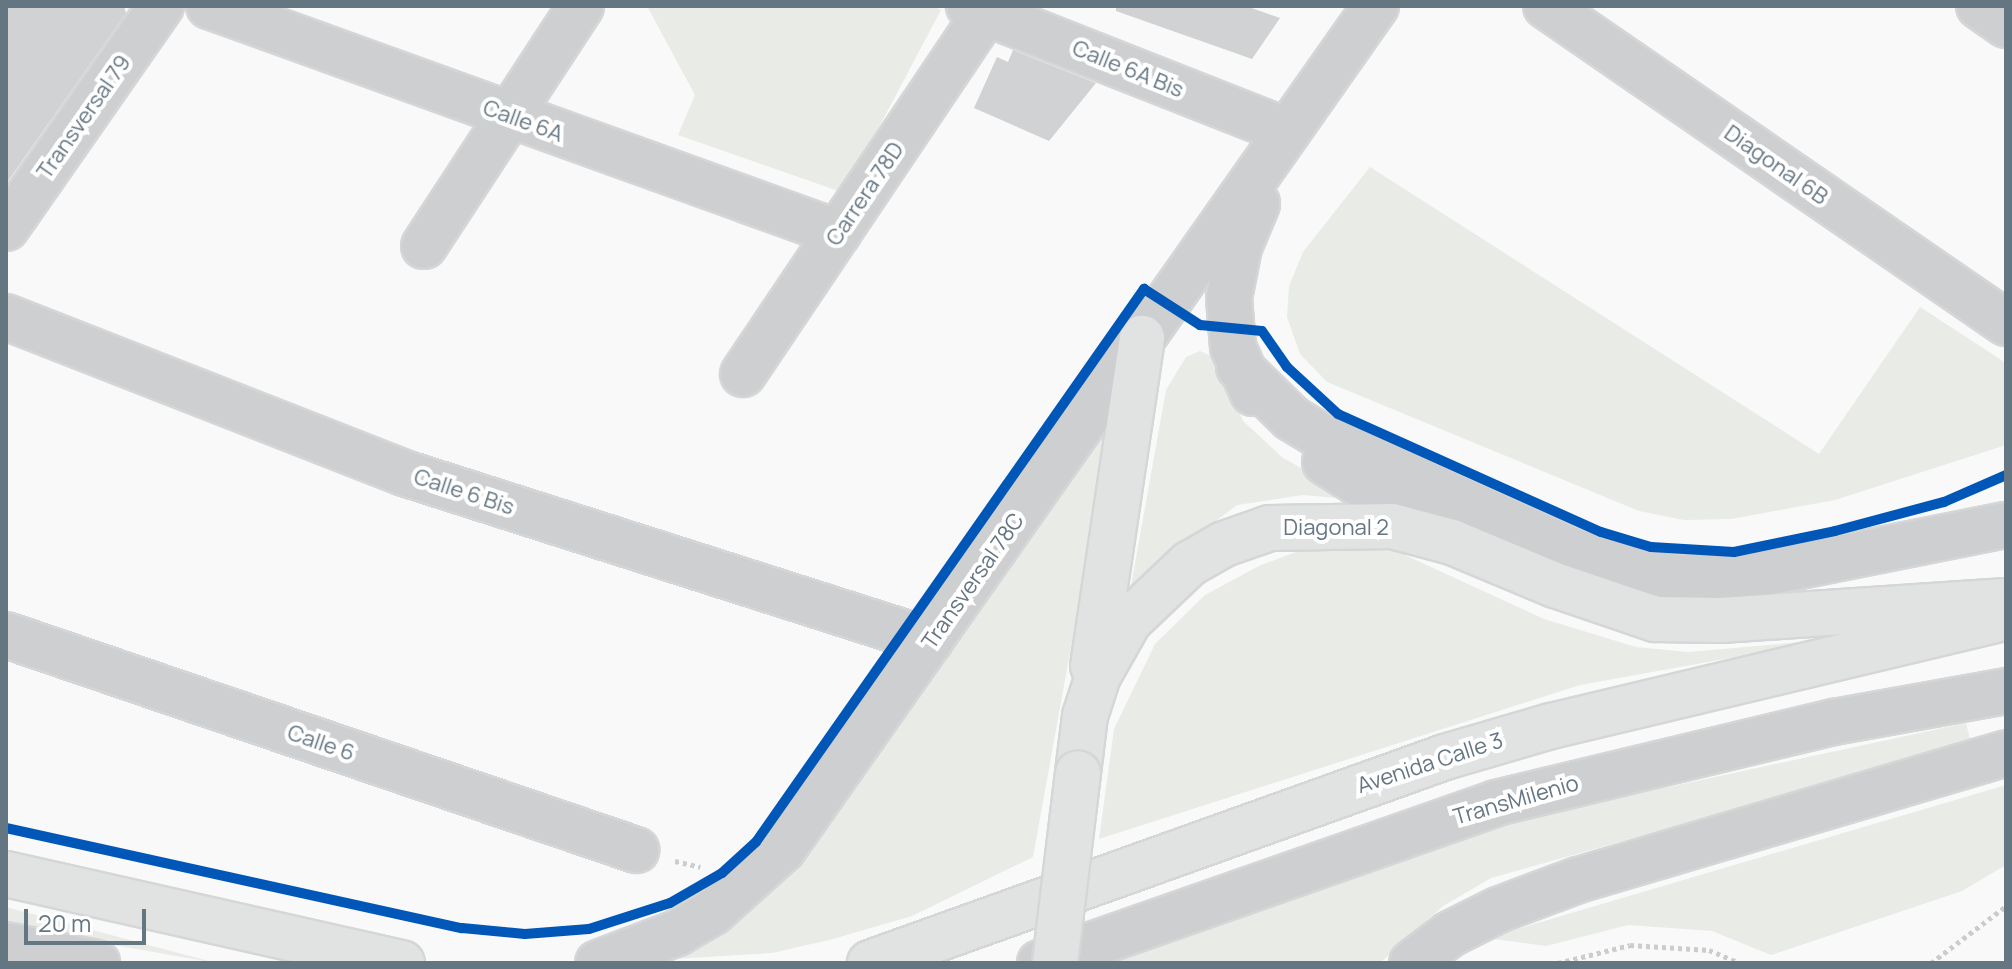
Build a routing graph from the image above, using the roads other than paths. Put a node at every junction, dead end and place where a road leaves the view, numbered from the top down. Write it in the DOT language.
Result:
graph roads {
  1 [pos="161,6"];
  2 [pos="209,6"];
  3 [pos="581,6"];
  4 [pos="1376,6"];
  5 [pos="1546,6"];
  6 [pos="1979,6"];
  7 [pos="978,9"];
  8 [pos="2006,25"];
  9 [pos="509,116"];
  10 [pos="1287,131"];
  11 [pos="6,228"];
  12 [pos="838,233"];
  13 [pos="424,246"];
  14 [pos="6,317"];
  15 [pos="2006,323"];
  16 [pos="1142,338"];
  17 [pos="1239,367"];
  18 [pos="743,374"];
  19 [pos="2006,525"];
  20 [pos="1452,542"];
  21 [pos="2006,601"];
  22 [pos="2006,618"];
  23 [pos="6,635"];
  24 [pos="930,641"];
  25 [pos="2006,691"];
  26 [pos="1085,716"];
  27 [pos="2006,753"];
  28 [pos="636,850"];
  29 [pos="6,874"];
  30 [pos="6,945"];
  31 [pos="97,963"];
  32 [pos="402,963"];
  33 [pos="598,963"];
  34 [pos="870,963"];
  35 [pos="1040,963"];
  36 [pos="1055,963"];
  37 [pos="1412,963"];
  1 -- 11 [label="street, Transversal 79"];
  2 -- 9 [label="street, Calle 6A"];
  3 -- 9 [label="street"];
  4 -- 10 [label="street, Transversal 78C"];
  5 -- 15 [label="street, Diagonal 6B"];
  6 -- 8 [label="street"];
  7 -- 10 [label="street, Calle 6A Bis"];
  7 -- 12 [label="street, Carrera 78D"];
  9 -- 12 [label="street, Calle 6A"];
  9 -- 13 [label="street"];
  10 -- 16 [label="street, Transversal 78C"];
  10 -- 17 [label="street, Transversal 78C"];
  12 -- 18 [label="street, Carrera 78D"];
  14 -- 24 [label="street, Calle 6 Bis"];
  16 -- 24 [label="street, Transversal 78C"];
  16 -- 26 [label="main road"];
  17 -- 19 [label="street"];
  17 -- 20 [label="street, Transversal 78C"];
  20 -- 21 [label="main road, Diagonal 2"];
  20 -- 26 [label="main road, Diagonal 2"];
  22 -- 34 [label="main road, Avenida Calle 3"];
  23 -- 28 [label="street, Calle 6"];
  24 -- 33 [label="street, Transversal 78C"];
  25 -- 35 [label="street, TransMilenio"];
  26 -- 36 [label="main road, Diagonal 2, bridge"];
  27 -- 37 [label="street"];
  29 -- 32 [label="main road"];
  30 -- 31 [label="street"];
}
